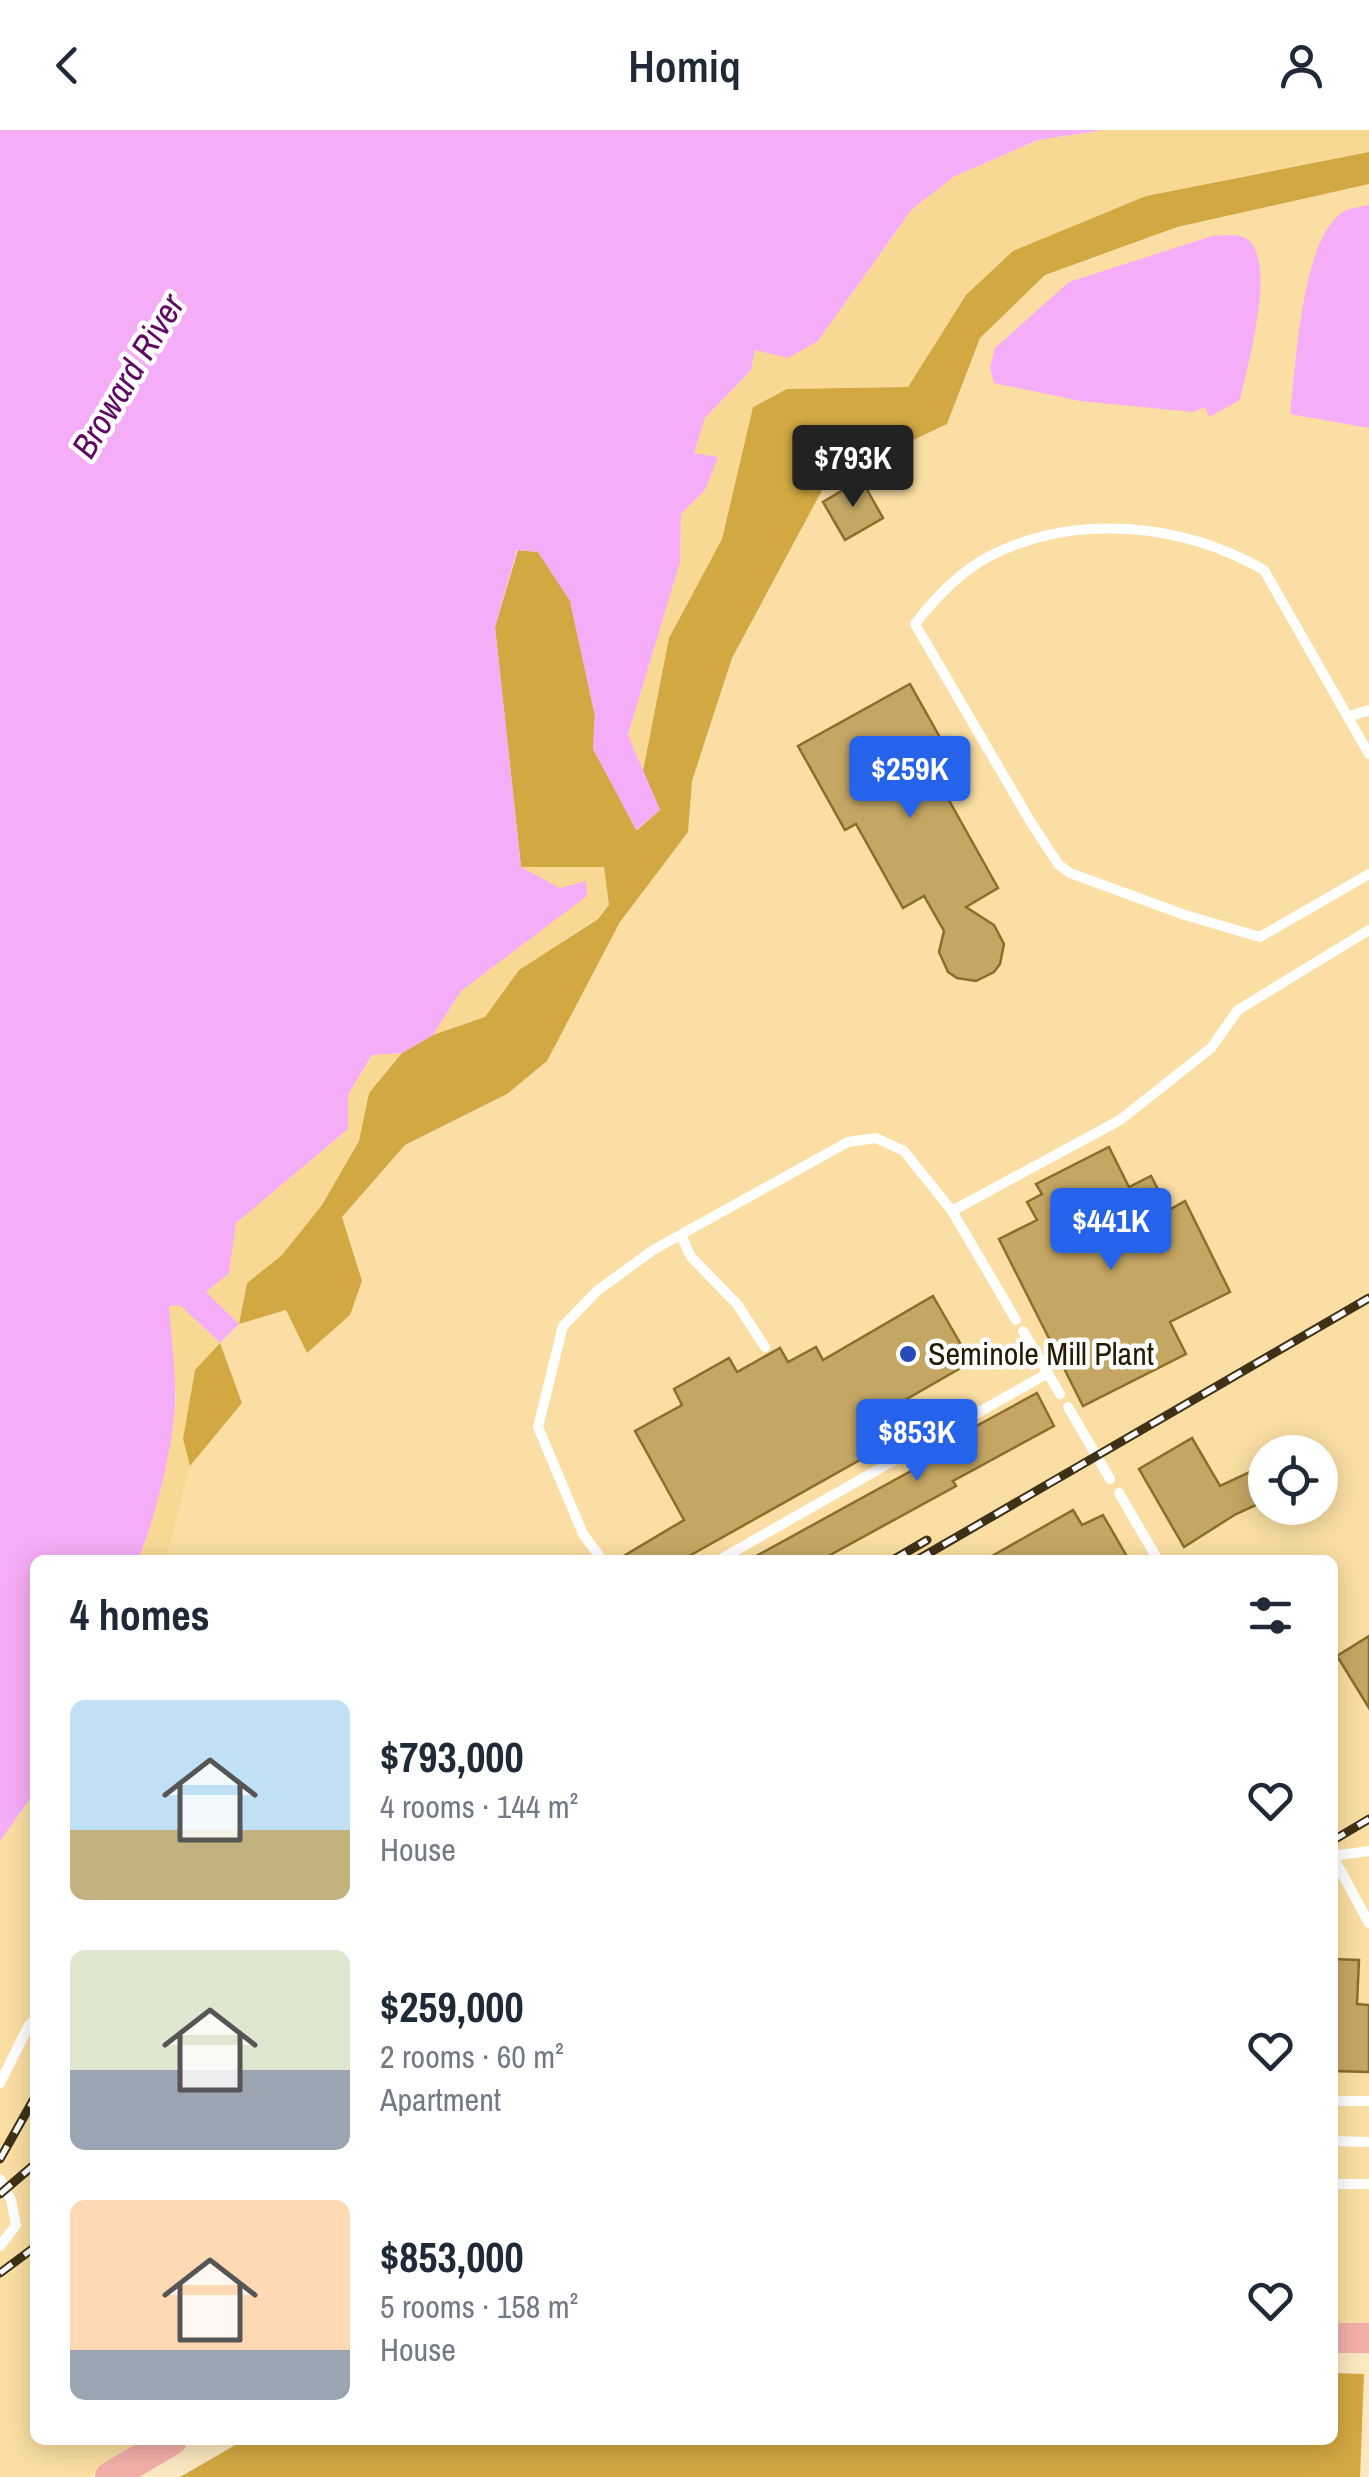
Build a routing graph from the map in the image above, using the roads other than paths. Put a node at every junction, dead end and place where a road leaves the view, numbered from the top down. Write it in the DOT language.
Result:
graph roads {
  1 [pos="1369,710"];
  2 [pos="1348,717"];
  3 [pos="1369,754"];
  4 [pos="1369,874"];
  5 [pos="1369,930"];
  6 [pos="952,1211"];
  7 [pos="681,1235"];
  8 [pos="1016,1320"];
  9 [pos="1023,1331"];
  10 [pos="765,1347"];
  11 [pos="1048,1373"];
  12 [pos="1060,1394"];
  13 [pos="1068,1407"];
  14 [pos="1110,1479"];
  15 [pos="1119,1494"];
  16 [pos="598,1555"];
  17 [pos="729,1555"];
  18 [pos="1155,1555"];
  19 [pos="1369,1851"];
  20 [pos="1338,1855"];
  21 [pos="1338,1865"];
  22 [pos="1369,1923"];
  23 [pos="30,2028"];
  24 [pos="0,2083"];
  25 [pos="1338,2101"];
  26 [pos="1369,2101"];
  27 [pos="1338,2141"];
  28 [pos="1369,2142"];
  29 [pos="0,2178"];
  30 [pos="1338,2184"];
  31 [pos="1369,2184"];
  32 [pos="0,2246"];
  33 [pos="1338,2338"];
  34 [pos="1369,2338"];
  35 [pos="164,2445"];
  36 [pos="110,2477"];
  1 -- 2 [label="lane"];
  2 -- 3 [label="lane"];
  2 -- 4 [label="lane"];
  5 -- 6 [label="lane"];
  6 -- 7 [label="lane"];
  6 -- 8 [label="lane"];
  7 -- 10 [label="lane"];
  7 -- 16 [label="lane"];
  9 -- 11 [label="lane"];
  11 -- 12 [label="lane"];
  11 -- 17 [label="lane"];
  13 -- 14 [label="lane"];
  15 -- 18 [label="lane"];
  19 -- 20 [label="lane"];
  21 -- 22 [label="lane"];
  23 -- 24 [label="lane"];
  25 -- 26 [label="lane"];
  27 -- 28 [label="lane"];
  29 -- 32 [label="lane"];
  30 -- 31 [label="lane"];
  33 -- 34 [label="main road"];
  35 -- 36 [label="main road"];
}
